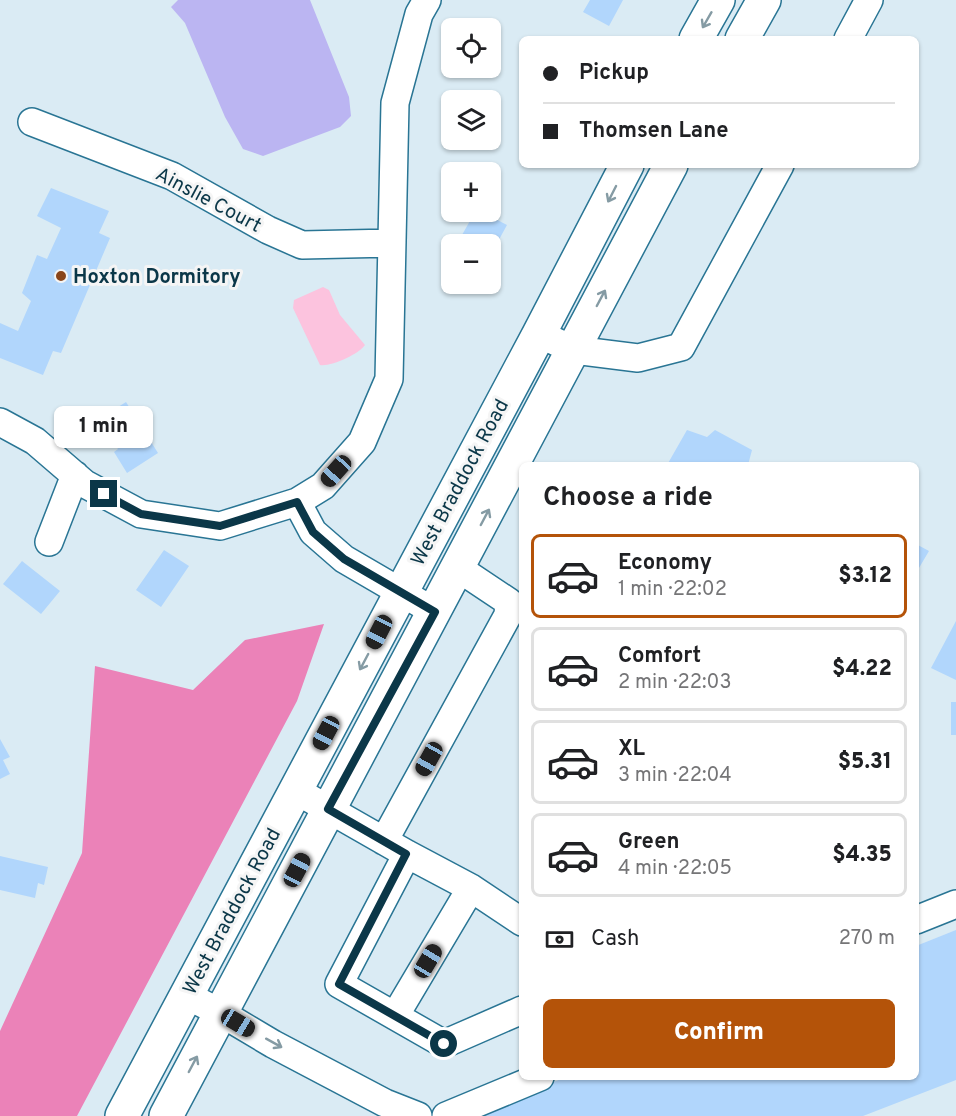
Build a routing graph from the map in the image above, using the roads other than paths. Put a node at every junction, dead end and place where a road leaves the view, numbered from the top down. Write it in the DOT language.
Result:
graph roads {
  1 [pos="427,0"];
  2 [pos="718,0"];
  3 [pos="764,0"];
  4 [pos="869,0"];
  5 [pos="698,36"];
  6 [pos="743,36"];
  7 [pos="850,36"];
  8 [pos="32,122"];
  9 [pos="625,168"];
  10 [pos="669,168"];
  11 [pos="778,168"];
  12 [pos="392,243"];
  13 [pos="539,334"];
  14 [pos="574,350"];
  15 [pos="0,422"];
  16 [pos="75,475"];
  17 [pos="297,502"];
  18 [pos="49,542"];
  19 [pos="458,568"];
  20 [pos="400,591"];
  21 [pos="435,612"];
  22 [pos="295,790"];
  23 [pos="328,809"];
  24 [pos="395,848"];
  25 [pos="471,888"];
  26 [pos="956,904"];
  27 [pos="919,919"];
  28 [pos="519,920"];
  29 [pos="186,994"];
  30 [pos="519,1011"];
  31 [pos="221,1013"];
  32 [pos="395,1016"];
  33 [pos="533,1080"];
  34 [pos="122,1116"];
  35 [pos="166,1116"];
  36 [pos="420,1116"];
  37 [pos="446,1116"];
  1 -- 12 [label="street"];
  2 -- 5 [label="main road, one-way"];
  3 -- 6 [label="main road"];
  4 -- 7 [label="street"];
  8 -- 12 [label="street, Ainslie Court"];
  9 -- 13 [label="main road, West Braddock Road, one-way"];
  14 -- 10 [label="main road, West Braddock Road, one-way"];
  11 -- 14 [label="street"];
  12 -- 17 [label="street"];
  13 -- 14 [label="street"];
  13 -- 20 [label="main road, West Braddock Road"];
  19 -- 14 [label="main road, West Braddock Road, one-way"];
  15 -- 16 [label="street"];
  16 -- 17 [label="street"];
  16 -- 18 [label="street"];
  17 -- 20 [label="street"];
  19 -- 21 [label="main road, West Braddock Road"];
  19 -- 24 [label="street"];
  20 -- 21 [label="street"];
  20 -- 22 [label="main road, West Braddock Road, one-way"];
  21 -- 23 [label="main road, West Braddock Road"];
  22 -- 23 [label="street"];
  22 -- 29 [label="main road, West Braddock Road"];
  23 -- 24 [label="street"];
  23 -- 31 [label="main road, West Braddock Road"];
  24 -- 25 [label="street"];
  24 -- 32 [label="street"];
  25 -- 28 [label="street"];
  25 -- 32 [label="street"];
  26 -- 27 [label="street"];
  29 -- 31 [label="street"];
  29 -- 34 [label="main road, West Braddock Road"];
  30 -- 32 [label="street"];
  35 -- 31 [label="main road, West Braddock Road, one-way"];
  31 -- 36 [label="street, one-way"];
  33 -- 37 [label="street"];
}
